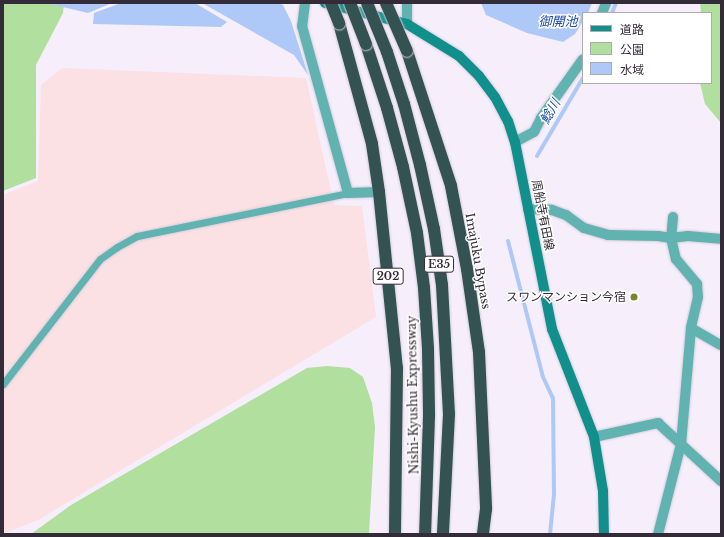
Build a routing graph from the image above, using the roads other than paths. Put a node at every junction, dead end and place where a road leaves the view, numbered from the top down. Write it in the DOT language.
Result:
graph roads {
  1 [pos="305,3"];
  2 [pos="325,3"];
  3 [pos="331,3"];
  4 [pos="350,3"];
  5 [pos="368,3"];
  6 [pos="386,3"];
  7 [pos="406,3"];
  8 [pos="407,24"];
  9 [pos="582,60"];
  10 [pos="515,142"];
  11 [pos="379,192"];
  12 [pos="348,193"];
  13 [pos="528,209"];
  14 [pos="673,217"];
  15 [pos="671,238"];
  16 [pos="721,240"];
  17 [pos="692,328"];
  18 [pos="721,345"];
  19 [pos="3,384"];
  20 [pos="594,437"];
  21 [pos="682,444"];
  22 [pos="721,482"];
  23 [pos="395,534"];
  24 [pos="425,534"];
  25 [pos="443,534"];
  26 [pos="483,534"];
  27 [pos="604,534"];
  28 [pos="658,534"];
  1 -- 12 [label="street"];
  2 -- 8 [label="main road, 周船寺有田線"];
  3 -- 11 [label="highway, 202, bridge"];
  4 -- 24 [label="highway, Nishi-Kyushu Expressway / E35, bridge"];
  5 -- 25 [label="highway, E35, bridge"];
  6 -- 26 [label="highway, Imajuku Bypass, bridge"];
  7 -- 8 [label="street"];
  8 -- 10 [label="main road, 周船寺有田線"];
  9 -- 10 [label="street"];
  10 -- 13 [label="main road, 周船寺有田線"];
  11 -- 12 [label="street"];
  11 -- 23 [label="highway, 202"];
  12 -- 19 [label="lane"];
  13 -- 15 [label="street"];
  13 -- 20 [label="main road, 周船寺有田線"];
  14 -- 15 [label="street"];
  15 -- 16 [label="street"];
  15 -- 17 [label="street"];
  17 -- 18 [label="street"];
  17 -- 21 [label="street"];
  20 -- 21 [label="street"];
  20 -- 27 [label="main road, 周船寺有田線"];
  21 -- 22 [label="street"];
  21 -- 28 [label="street"];
}
